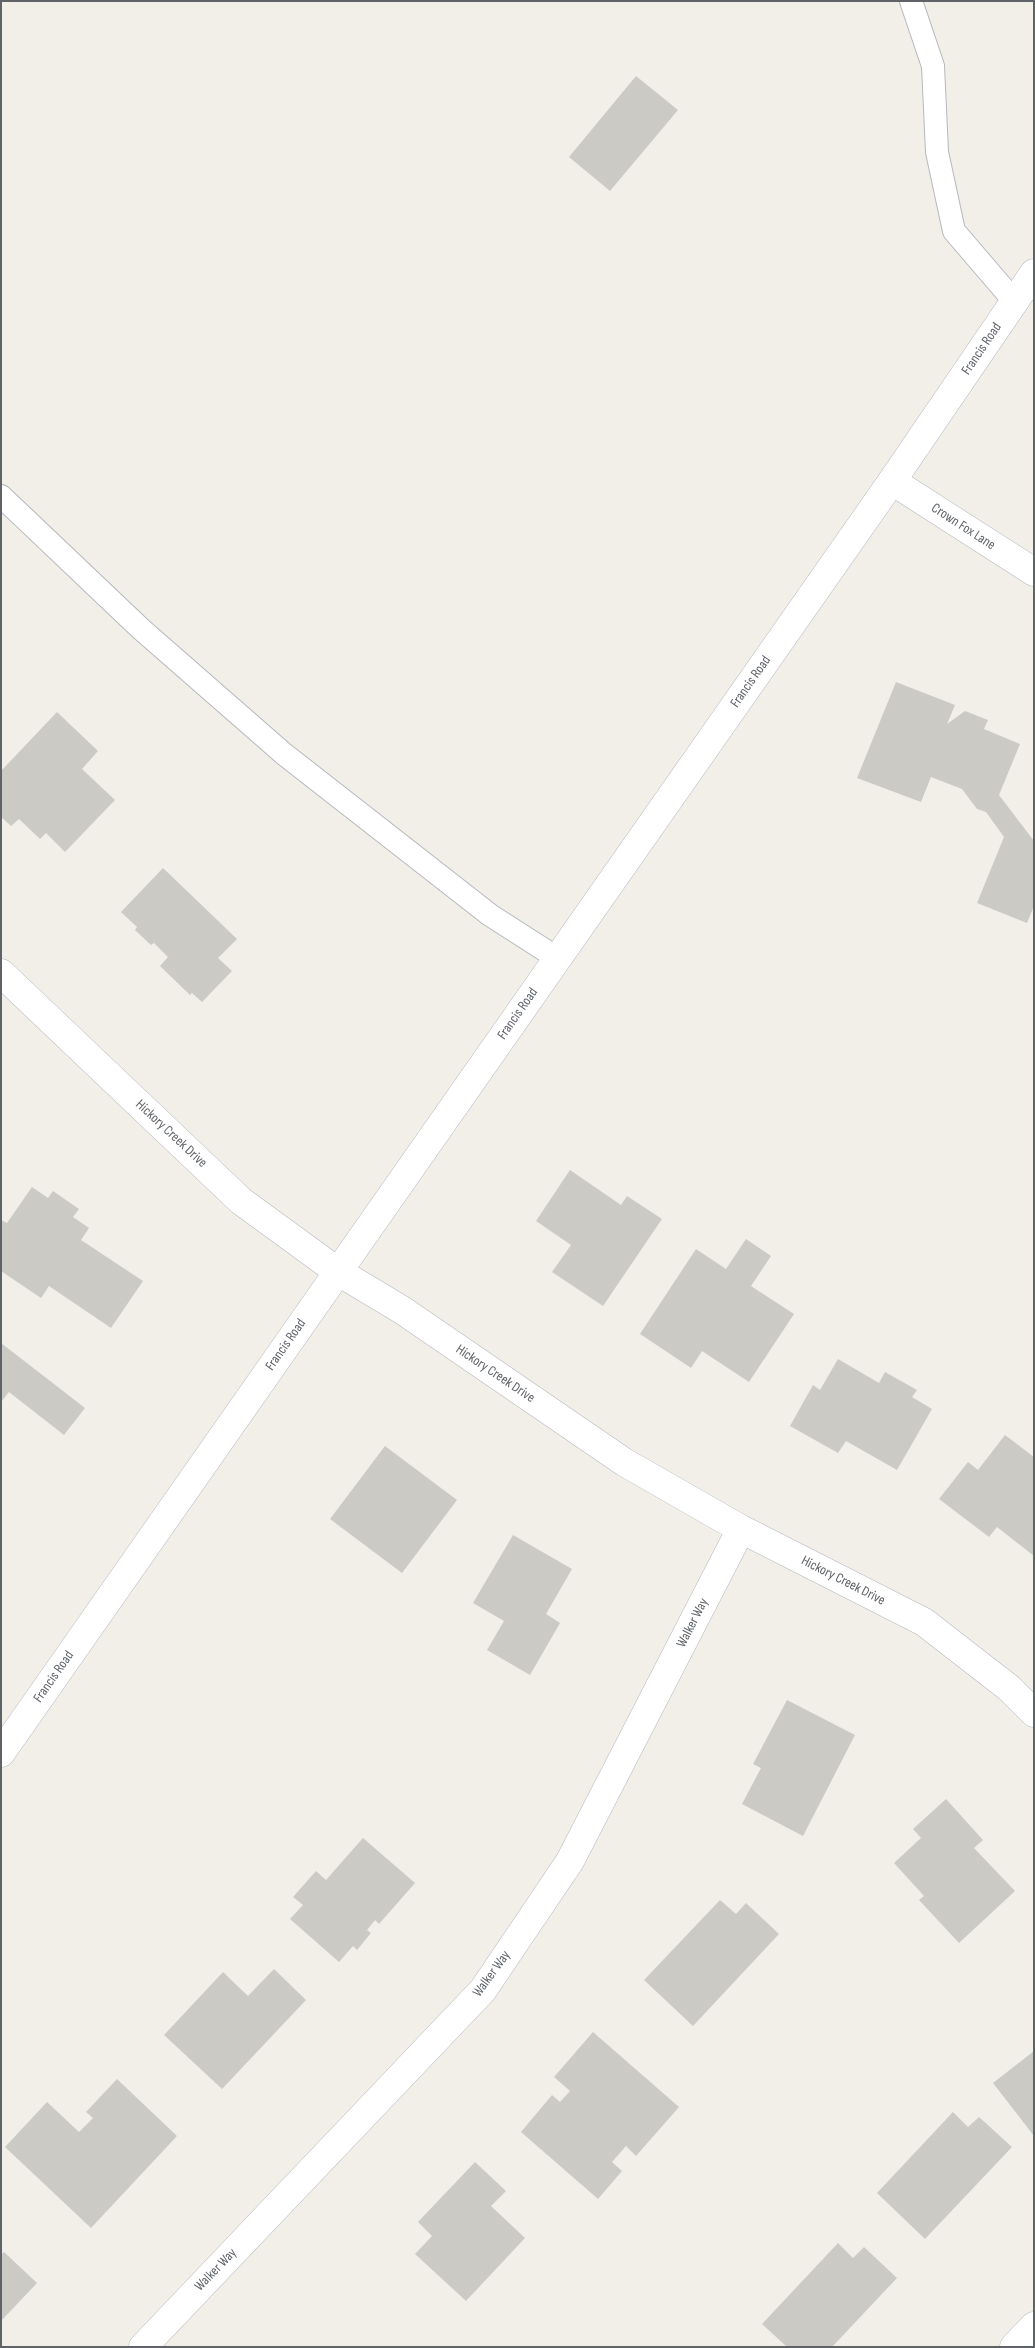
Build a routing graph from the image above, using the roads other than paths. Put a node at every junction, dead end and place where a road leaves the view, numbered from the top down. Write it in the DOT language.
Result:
graph roads {
  1 [pos="911,1"];
  2 [pos="1034,273"];
  3 [pos="1014,302"];
  4 [pos="892,481"];
  5 [pos="1,496"];
  6 [pos="1034,572"];
  7 [pos="557,958"];
  8 [pos="1,973"];
  9 [pos="337,1271"];
  10 [pos="741,1529"];
  11 [pos="1034,1712"];
  12 [pos="1,1753"];
  13 [pos="1034,2326"];
  14 [pos="143,2347"];
  15 [pos="1014,2347"];
  1 -- 3 [label="lane"];
  2 -- 3 [label="street, Francis Road"];
  3 -- 4 [label="street, Francis Road"];
  4 -- 6 [label="street, Crown Fox Lane"];
  4 -- 7 [label="street, Francis Road"];
  5 -- 7 [label="lane"];
  7 -- 9 [label="street, Francis Road"];
  8 -- 9 [label="street, Hickory Creek Drive"];
  9 -- 10 [label="street, Hickory Creek Drive"];
  9 -- 12 [label="street, Francis Road"];
  10 -- 11 [label="street, Hickory Creek Drive"];
  10 -- 14 [label="street, Walker Way"];
  13 -- 15 [label="street"];
}
